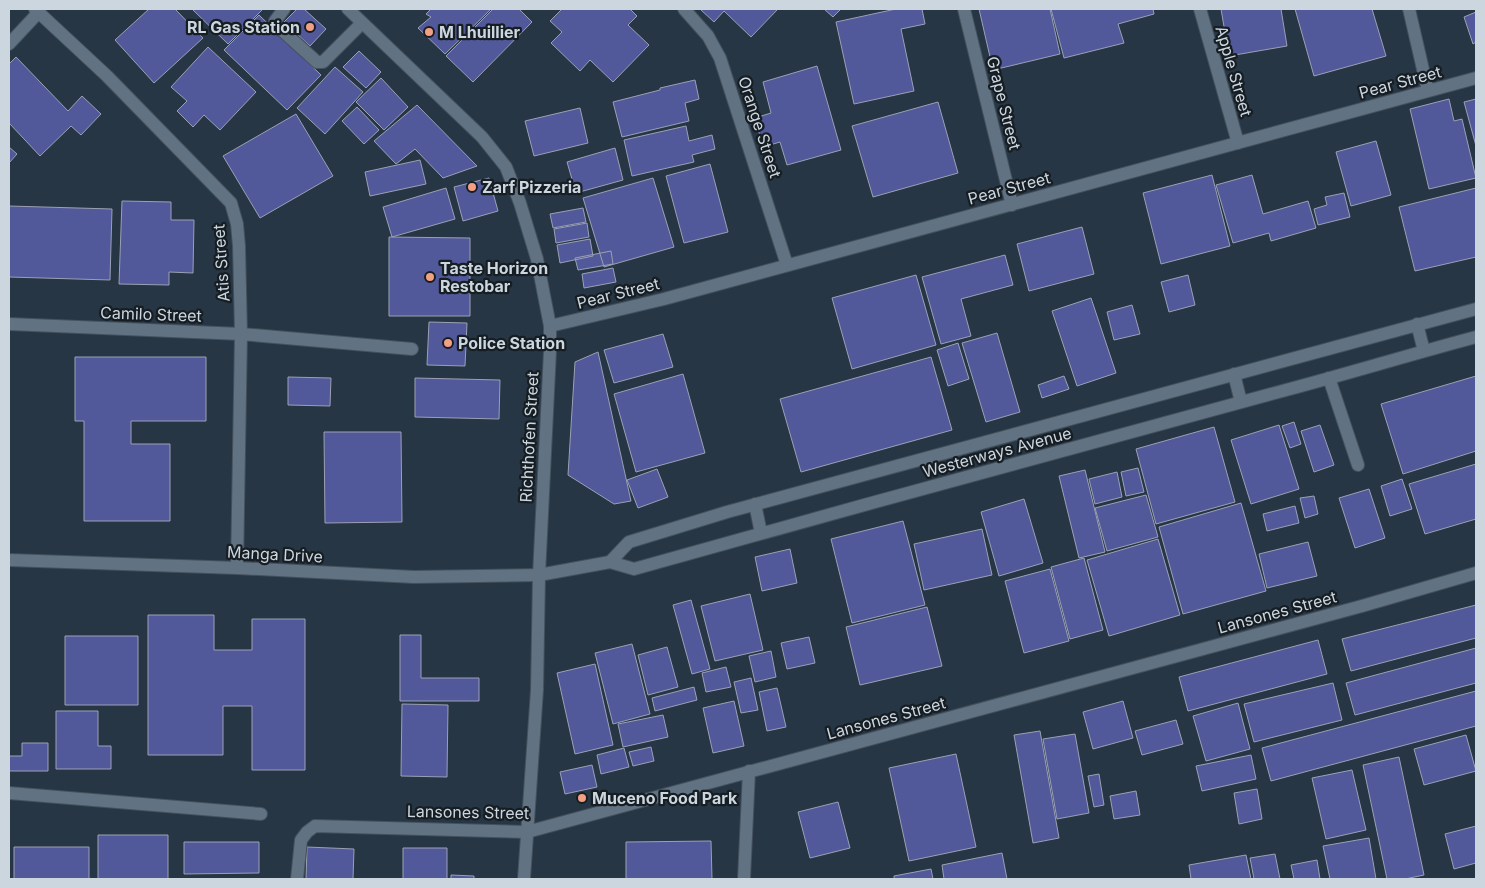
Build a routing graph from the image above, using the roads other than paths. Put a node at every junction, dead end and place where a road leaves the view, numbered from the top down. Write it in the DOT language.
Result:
graph roads {
  1 [pos="284,9"];
  2 [pos="348,9"];
  3 [pos="684,9"];
  4 [pos="964,9"];
  5 [pos="1200,9"];
  6 [pos="1409,9"];
  7 [pos="37,11"];
  8 [pos="362,23"];
  9 [pos="9,44"];
  10 [pos="1476,78"];
  11 [pos="1428,91"];
  12 [pos="1238,143"];
  13 [pos="1012,204"];
  14 [pos="787,265"];
  15 [pos="1476,309"];
  16 [pos="9,324"];
  17 [pos="1417,324"];
  18 [pos="550,326"];
  19 [pos="241,334"];
  20 [pos="1476,337"];
  21 [pos="412,349"];
  22 [pos="1424,350"];
  23 [pos="1234,374"];
  24 [pos="1329,378"];
  25 [pos="1241,402"];
  26 [pos="1358,465"];
  27 [pos="754,504"];
  28 [pos="761,533"];
  29 [pos="9,560"];
  30 [pos="610,562"];
  31 [pos="237,568"];
  32 [pos="1476,573"];
  33 [pos="540,575"];
  34 [pos="749,771"];
  35 [pos="9,793"];
  36 [pos="261,814"];
  37 [pos="526,832"];
  38 [pos="297,879"];
  39 [pos="524,879"];
  40 [pos="744,879"];
  1 -- 8 [label="street"];
  2 -- 8 [label="street, Richthofen Street"];
  3 -- 14 [label="street, Orange Street"];
  4 -- 13 [label="street, Grape Street"];
  5 -- 12 [label="street, Apple Street"];
  6 -- 11 [label="street"];
  7 -- 9 [label="street"];
  7 -- 19 [label="street, Atis Street"];
  8 -- 18 [label="street, Richthofen Street"];
  10 -- 11 [label="street, Pear Street"];
  11 -- 12 [label="street, Pear Street"];
  12 -- 13 [label="street, Pear Street"];
  13 -- 14 [label="street, Pear Street"];
  14 -- 18 [label="street, Pear Street"];
  15 -- 17 [label="street, Westerways Avenue"];
  16 -- 19 [label="street, Camilo Street"];
  17 -- 22 [label="street"];
  17 -- 23 [label="street, Westerways Avenue"];
  18 -- 33 [label="street, Richthofen Street"];
  19 -- 21 [label="street, Camilo Street"];
  19 -- 31 [label="street, Atis Street"];
  20 -- 22 [label="street, Westerways Avenue"];
  22 -- 24 [label="street, Westerways Avenue"];
  23 -- 25 [label="street"];
  23 -- 27 [label="street, Westerways Avenue"];
  24 -- 25 [label="street, Westerways Avenue"];
  24 -- 26 [label="street"];
  25 -- 28 [label="street, Westerways Avenue"];
  27 -- 28 [label="street"];
  27 -- 30 [label="street, Westerways Avenue"];
  28 -- 30 [label="street, Westerways Avenue"];
  29 -- 31 [label="street, Manga Drive"];
  30 -- 33 [label="street, Westerways Avenue"];
  31 -- 33 [label="street, Manga Drive"];
  32 -- 34 [label="street, Lansones Street"];
  33 -- 37 [label="street, Richthofen Street"];
  34 -- 37 [label="street, Lansones Street"];
  34 -- 40 [label="street"];
  35 -- 36 [label="street"];
  37 -- 38 [label="street, Lansones Street"];
  37 -- 39 [label="street, Richthofen Street"];
}
